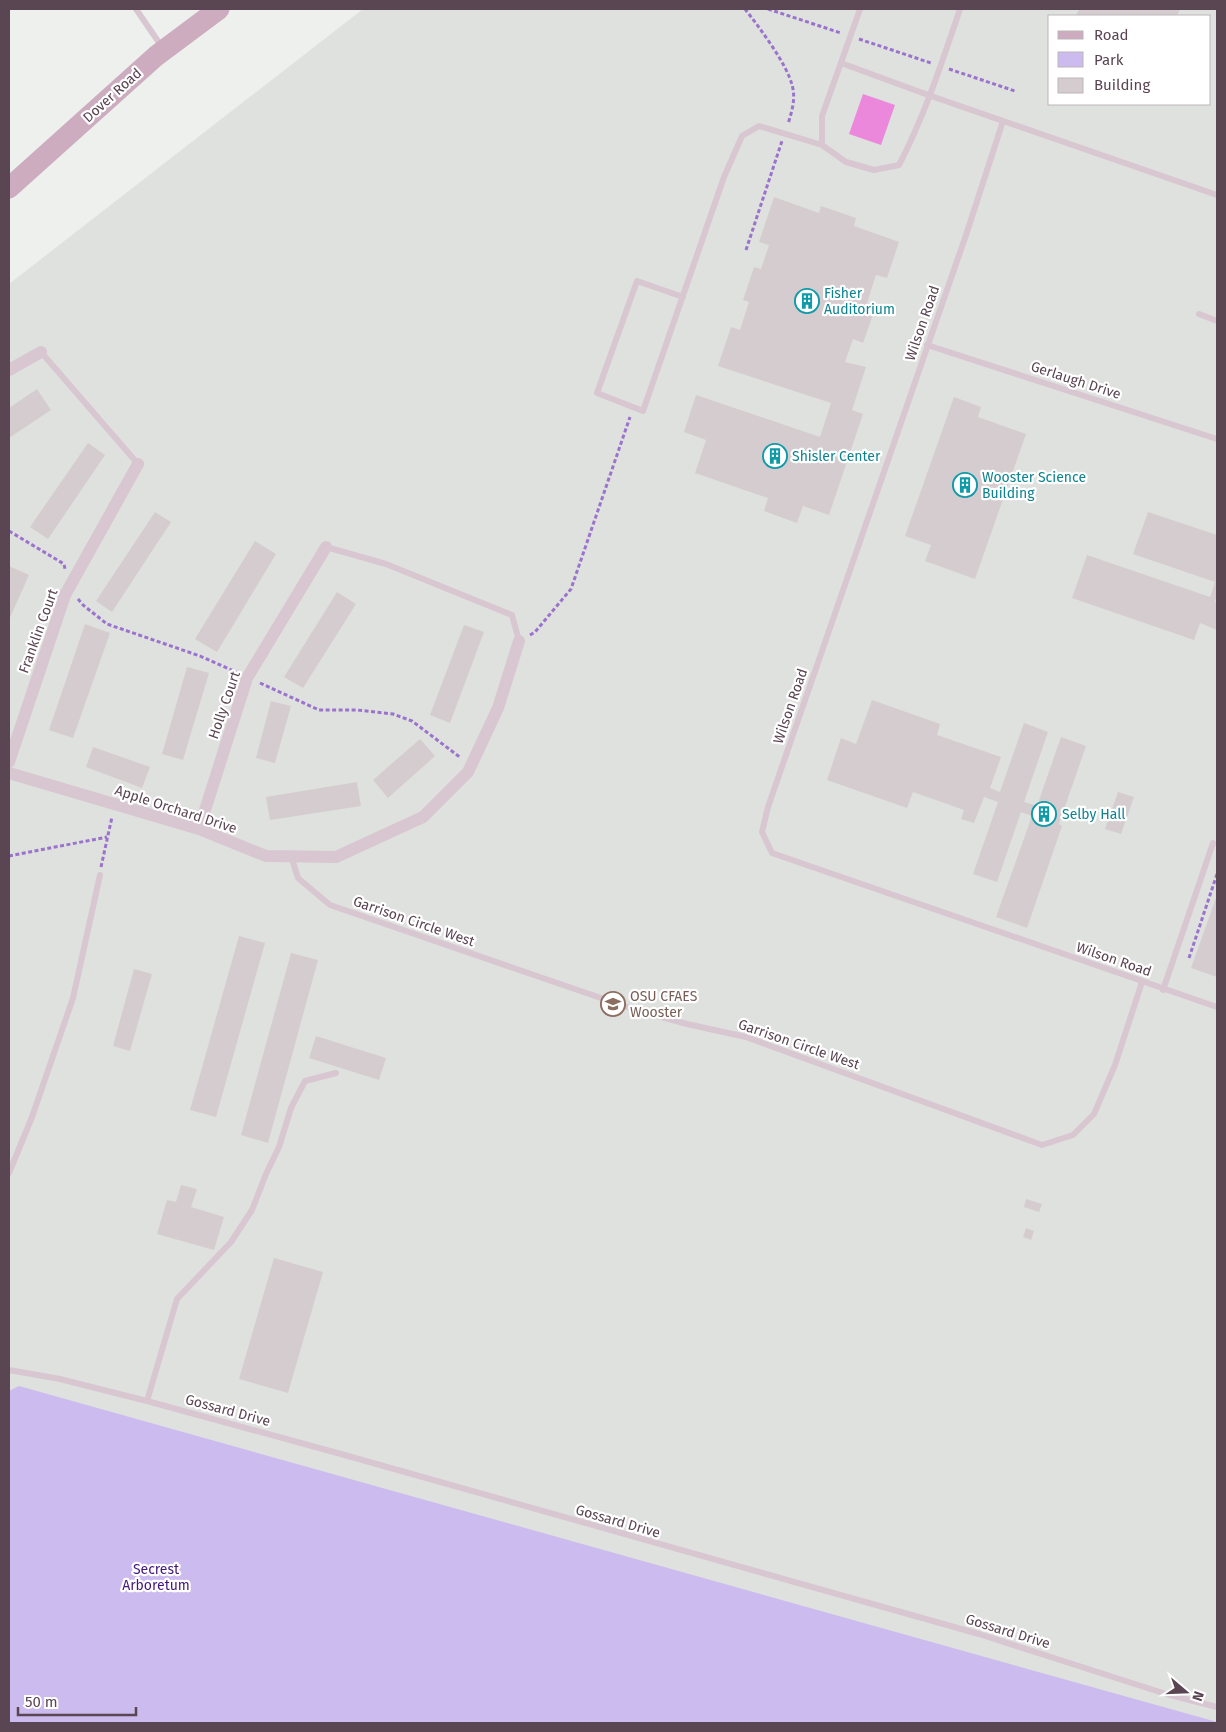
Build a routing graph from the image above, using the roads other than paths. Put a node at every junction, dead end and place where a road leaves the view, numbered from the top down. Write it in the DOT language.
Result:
graph roads {
  1 [pos="136,9"];
  2 [pos="219,9"];
  3 [pos="860,9"];
  4 [pos="960,9"];
  5 [pos="164,50"];
  6 [pos="841,63"];
  7 [pos="931,96"];
  8 [pos="1003,121"];
  9 [pos="822,145"];
  10 [pos="9,188"];
  11 [pos="1217,196"];
  12 [pos="683,297"];
  13 [pos="1198,314"];
  14 [pos="1217,321"];
  15 [pos="928,345"];
  16 [pos="40,352"];
  17 [pos="9,370"];
  18 [pos="1217,439"];
  19 [pos="138,464"];
  20 [pos="326,547"];
  21 [pos="518,641"];
  22 [pos="9,762"];
  23 [pos="9,773"];
  24 [pos="199,829"];
  25 [pos="1213,843"];
  26 [pos="290,856"];
  27 [pos="100,874"];
  28 [pos="1142,982"];
  29 [pos="1163,990"];
  30 [pos="1217,1007"];
  31 [pos="336,1074"];
  32 [pos="9,1173"];
  33 [pos="9,1370"];
  34 [pos="147,1401"];
  35 [pos="1217,1707"];
  1 -- 5 [label="lane"];
  2 -- 5 [label="main road, Dover Road"];
  3 -- 6 [label="lane"];
  4 -- 7 [label="lane"];
  5 -- 10 [label="main road, Dover Road"];
  6 -- 7 [label="lane"];
  6 -- 9 [label="lane"];
  7 -- 8 [label="lane"];
  7 -- 9 [label="lane"];
  8 -- 11 [label="lane"];
  8 -- 15 [label="lane, Wilson Road"];
  9 -- 12 [label="lane"];
  12 -- 12 [label="lane"];
  13 -- 14 [label="lane"];
  15 -- 18 [label="lane, Gerlaugh Drive"];
  15 -- 28 [label="lane, Wilson Road"];
  16 -- 17 [label="street"];
  16 -- 19 [label="lane"];
  19 -- 22 [label="street, Franklin Court"];
  20 -- 21 [label="lane"];
  20 -- 24 [label="street, Holly Court"];
  21 -- 26 [label="street, Apple Orchard Drive"];
  23 -- 24 [label="street, Apple Orchard Drive"];
  24 -- 26 [label="street, Apple Orchard Drive"];
  25 -- 29 [label="lane"];
  26 -- 28 [label="lane, Garrison Circle West"];
  27 -- 32 [label="lane"];
  28 -- 29 [label="lane, Wilson Road"];
  29 -- 30 [label="lane, Wilson Road"];
  31 -- 34 [label="lane"];
  33 -- 34 [label="lane, Gossard Drive"];
  34 -- 35 [label="lane, Gossard Drive"];
}
